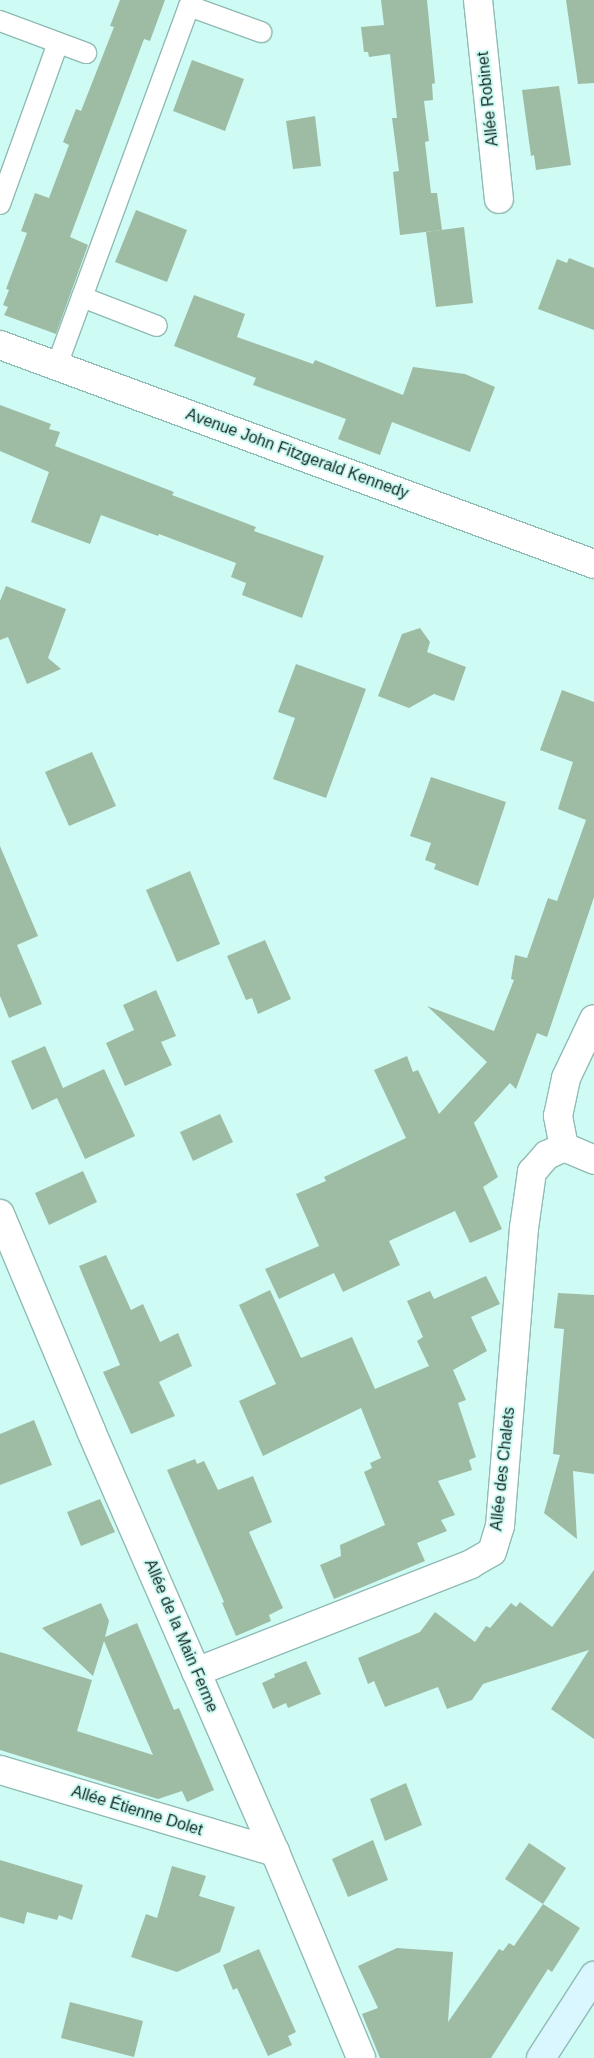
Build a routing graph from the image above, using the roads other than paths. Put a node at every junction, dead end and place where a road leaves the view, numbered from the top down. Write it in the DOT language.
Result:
graph roads {
  1 [pos="478,0"];
  2 [pos="0,22"];
  3 [pos="261,32"];
  4 [pos="58,43"];
  5 [pos="86,53"];
  6 [pos="499,199"];
  7 [pos="0,204"];
  8 [pos="82,297"];
  9 [pos="157,326"];
  10 [pos="0,345"];
  11 [pos="57,365"];
  12 [pos="594,564"];
  13 [pos="594,1019"];
  14 [pos="564,1147"];
  15 [pos="594,1160"];
  16 [pos="0,1214"];
  17 [pos="196,1672"];
  18 [pos="0,1770"];
  19 [pos="275,1852"];
  20 [pos="594,1976"];
  21 [pos="361,2058"];
  22 [pos="541,2058"];
  1 -- 6 [label="street, Allée Robinet"];
  2 -- 4 [label="lane"];
  3 -- 8 [label="lane"];
  4 -- 5 [label="lane"];
  4 -- 7 [label="lane"];
  8 -- 9 [label="lane"];
  8 -- 11 [label="lane"];
  10 -- 11 [label="street, Avenue John Fitzgerald Kennedy"];
  11 -- 12 [label="street, Avenue John Fitzgerald Kennedy"];
  13 -- 14 [label="street"];
  14 -- 15 [label="street"];
  14 -- 17 [label="street, Allée des Chalets"];
  16 -- 17 [label="street, Allée de la Main Ferme"];
  17 -- 19 [label="street, Allée de la Main Ferme"];
  18 -- 19 [label="street, Allée Étienne Dolet"];
  19 -- 21 [label="street, Allée de la Main Ferme"];
  20 -- 22 [label="street"];
}
